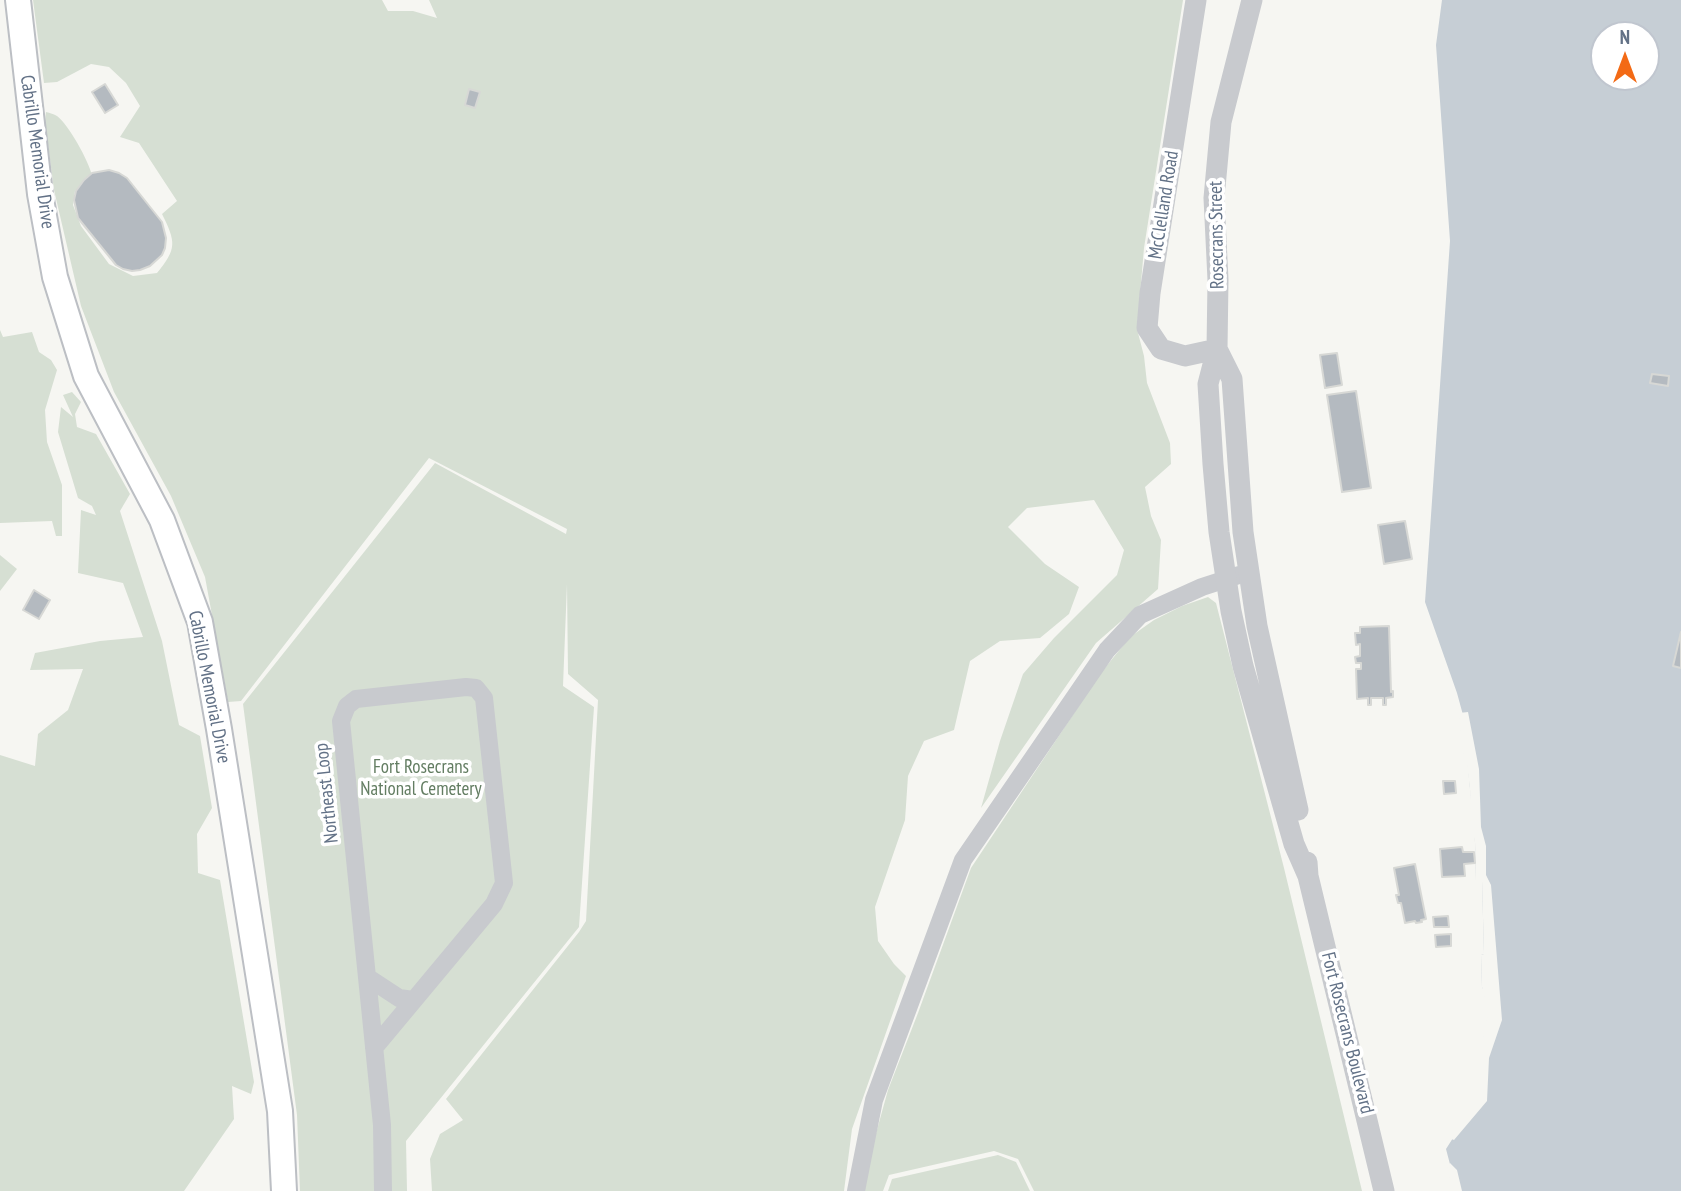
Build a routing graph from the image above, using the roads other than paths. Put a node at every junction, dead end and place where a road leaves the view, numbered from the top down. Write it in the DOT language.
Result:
graph roads {
  1 [pos="18,0"];
  2 [pos="1196,0"];
  3 [pos="1252,0"];
  4 [pos="1217,349"];
  5 [pos="1249,572"];
  6 [pos="1226,578"];
  7 [pos="1308,876"];
  8 [pos="367,977"];
  9 [pos="416,997"];
  10 [pos="374,1048"];
  11 [pos="285,1191"];
  12 [pos="383,1191"];
  13 [pos="856,1191"];
  14 [pos="1384,1191"];
  1 -- 11 [label="main road, Cabrillo Memorial Drive"];
  2 -- 4 [label="street, McClelland Road"];
  3 -- 4 [label="street, Rosecrans Street"];
  4 -- 5 [label="street, Rosecrans Street"];
  4 -- 6 [label="street, Rosecrans Street"];
  5 -- 6 [label="street"];
  5 -- 7 [label="street, Fort Rosecrans Boulevard"];
  6 -- 7 [label="street, Fort Rosecrans Boulevard"];
  6 -- 13 [label="street"];
  7 -- 14 [label="street, Fort Rosecrans Boulevard"];
  8 -- 9 [label="street"];
  8 -- 9 [label="street, Northeast Loop"];
  8 -- 10 [label="street, Northeast Loop"];
  9 -- 10 [label="street, Northeast Loop"];
  10 -- 12 [label="street"];
}
